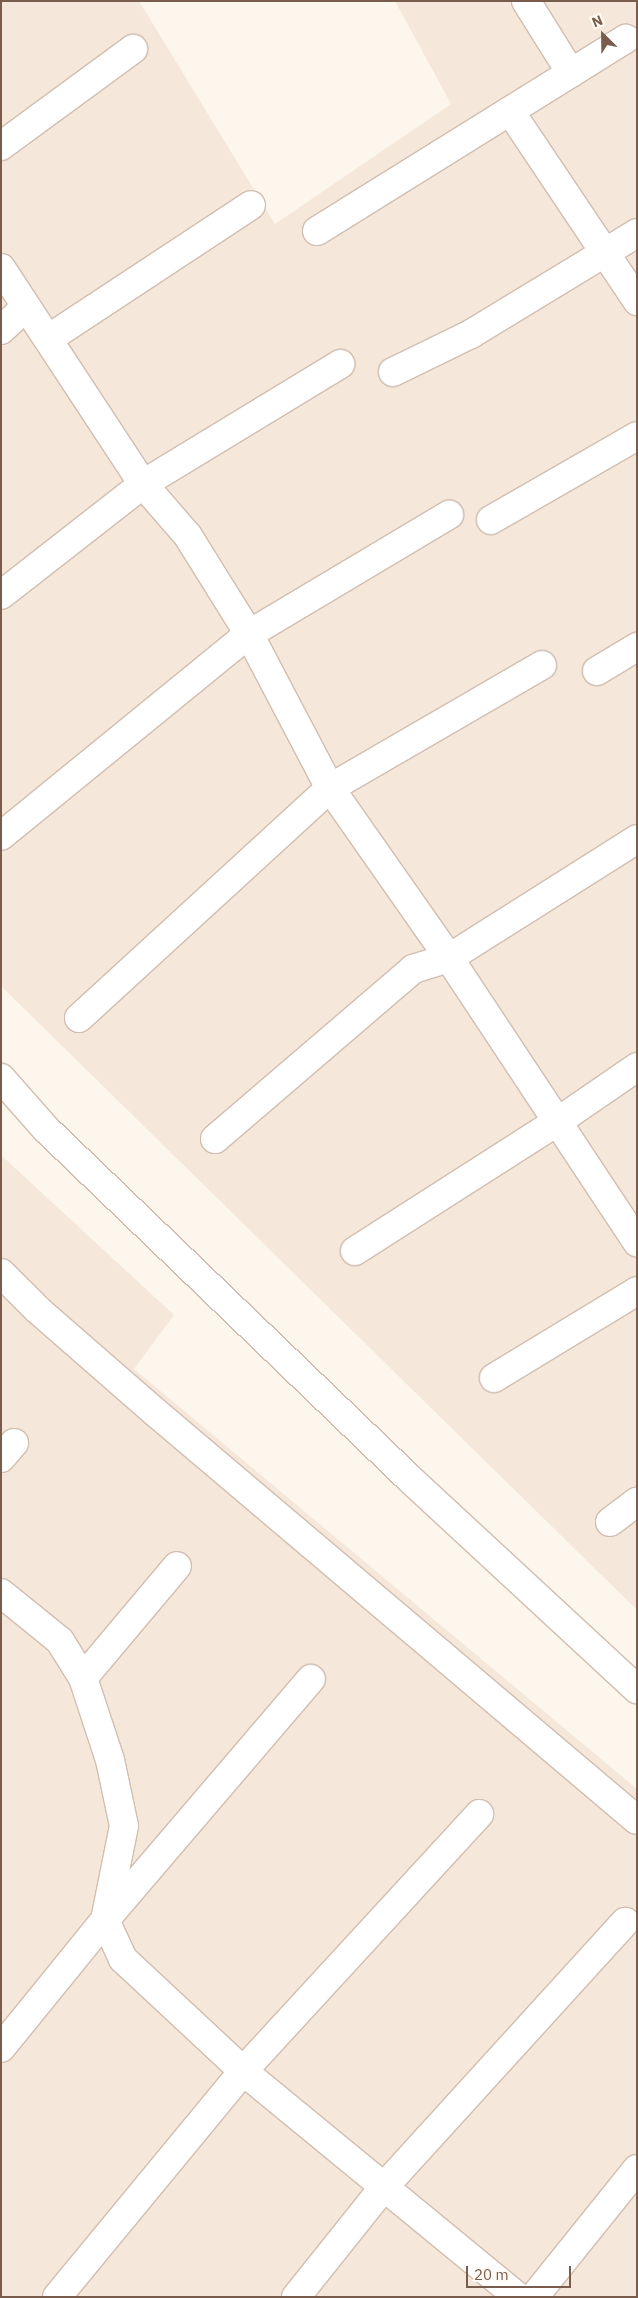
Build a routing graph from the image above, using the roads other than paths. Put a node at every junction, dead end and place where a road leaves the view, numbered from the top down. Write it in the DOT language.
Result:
graph roads {
  1 [pos="526,1"];
  2 [pos="626,39"];
  3 [pos="133,49"];
  4 [pos="570,74"];
  5 [pos="510,111"];
  6 [pos="1,146"];
  7 [pos="251,205"];
  8 [pos="317,231"];
  9 [pos="637,233"];
  10 [pos="605,254"];
  11 [pos="1,268"];
  12 [pos="637,301"];
  13 [pos="26,307"];
  14 [pos="1,330"];
  15 [pos="48,339"];
  16 [pos="340,364"];
  17 [pos="393,372"];
  18 [pos="637,436"];
  19 [pos="143,484"];
  20 [pos="449,515"];
  21 [pos="491,520"];
  22 [pos="1,594"];
  23 [pos="249,634"];
  24 [pos="637,647"];
  25 [pos="542,665"];
  26 [pos="597,671"];
  27 [pos="330,788"];
  28 [pos="1,836"];
  29 [pos="637,839"];
  30 [pos="449,958"];
  31 [pos="79,1018"];
  32 [pos="637,1068"];
  33 [pos="1,1078"];
  34 [pos="557,1122"];
  35 [pos="215,1139"];
  36 [pos="637,1242"];
  37 [pos="355,1251"];
  38 [pos="1,1273"];
  39 [pos="637,1291"];
  40 [pos="494,1378"];
  41 [pos="637,1502"];
  42 [pos="610,1522"];
  43 [pos="177,1566"];
  44 [pos="1,1593"];
  45 [pos="84,1678"];
  46 [pos="312,1679"];
  47 [pos="637,1689"];
  48 [pos="478,1814"];
  49 [pos="637,1820"];
  50 [pos="105,1920"];
  51 [pos="625,1922"];
  52 [pos="1,2048"];
  53 [pos="243,2071"];
  54 [pos="637,2169"];
  55 [pos="383,2188"];
  56 [pos="56,2297"];
  57 [pos="296,2297"];
  58 [pos="518,2297"];
  59 [pos="534,2297"];
  1 -- 4 [label="street"];
  2 -- 4 [label="street"];
  3 -- 6 [label="street"];
  4 -- 5 [label="street"];
  5 -- 8 [label="street"];
  5 -- 10 [label="street"];
  7 -- 15 [label="street"];
  9 -- 10 [label="street"];
  10 -- 12 [label="street"];
  10 -- 17 [label="street"];
  11 -- 13 [label="street"];
  13 -- 14 [label="street"];
  13 -- 15 [label="street"];
  15 -- 19 [label="street"];
  16 -- 19 [label="street"];
  18 -- 21 [label="street"];
  19 -- 22 [label="street"];
  19 -- 23 [label="street"];
  20 -- 23 [label="street"];
  23 -- 27 [label="street"];
  23 -- 28 [label="street"];
  24 -- 26 [label="street"];
  25 -- 27 [label="street"];
  27 -- 30 [label="street"];
  27 -- 31 [label="street"];
  29 -- 30 [label="street"];
  30 -- 34 [label="street"];
  30 -- 35 [label="street"];
  32 -- 34 [label="street"];
  33 -- 47 [label="street"];
  34 -- 36 [label="street"];
  34 -- 37 [label="street"];
  38 -- 49 [label="street"];
  39 -- 40 [label="street"];
  41 -- 42 [label="street"];
  43 -- 45 [label="street"];
  44 -- 45 [label="street"];
  45 -- 50 [label="street"];
  46 -- 50 [label="street"];
  48 -- 53 [label="street"];
  50 -- 52 [label="street"];
  50 -- 53 [label="street"];
  51 -- 55 [label="street"];
  53 -- 55 [label="street"];
  53 -- 56 [label="street"];
  54 -- 59 [label="street"];
  55 -- 57 [label="street"];
  55 -- 58 [label="street"];
}
